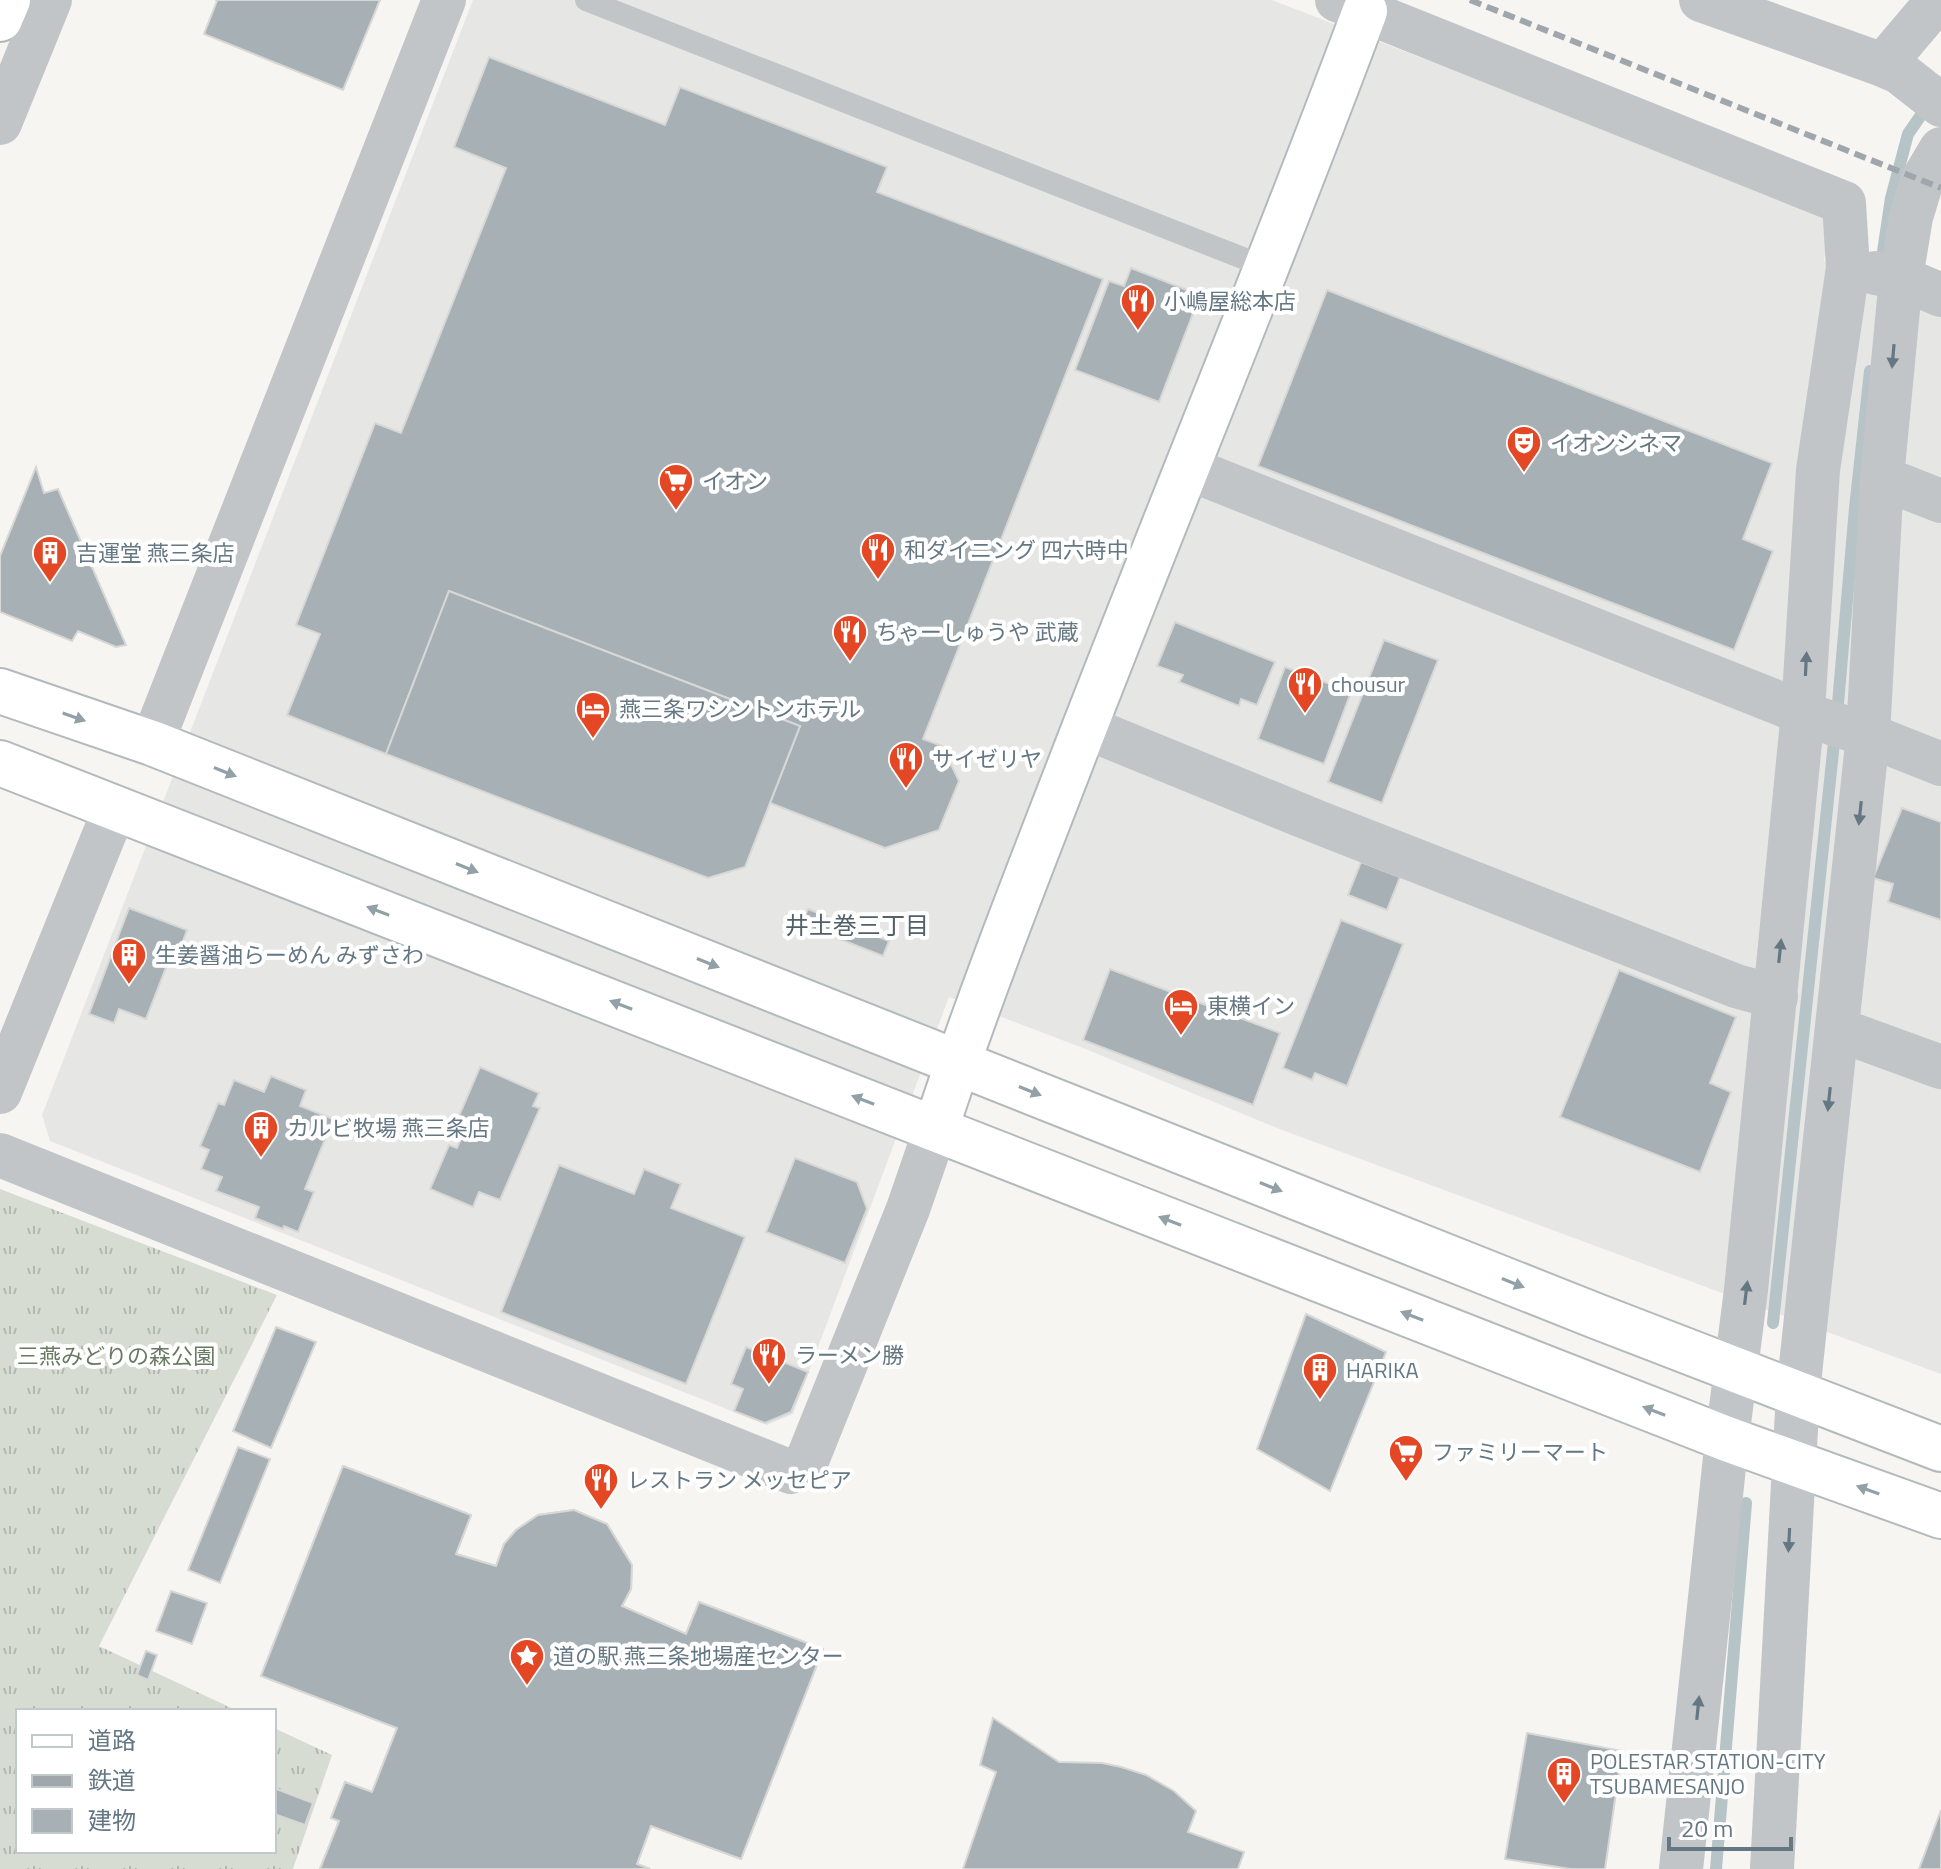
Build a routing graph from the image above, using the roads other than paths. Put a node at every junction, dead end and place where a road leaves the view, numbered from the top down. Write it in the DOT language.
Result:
graph roads {
  1 [pos="8,0"];
  2 [pos="50,0"];
  3 [pos="444,0"];
  4 [pos="586,0"];
  5 [pos="1701,0"];
  6 [pos="1938,0"];
  7 [pos="1351,6"];
  8 [pos="0,19"];
  9 [pos="1891,69"];
  10 [pos="1941,105"];
  11 [pos="0,123"];
  12 [pos="1941,149"];
  13 [pos="1268,268"];
  14 [pos="1848,268"];
  15 [pos="1901,278"];
  16 [pos="1941,295"];
  17 [pos="1187,468"];
  18 [pos="1882,478"];
  19 [pos="1941,501"];
  20 [pos="0,691"];
  21 [pos="1835,724"];
  22 [pos="1085,727"];
  23 [pos="152,743"];
  24 [pos="0,763"];
  25 [pos="1941,764"];
  26 [pos="115,808"];
  27 [pos="1776,997"];
  28 [pos="1837,1029"];
  29 [pos="957,1062"];
  30 [pos="1941,1067"];
  31 [pos="0,1092"];
  32 [pos="936,1128"];
  33 [pos="0,1155"];
  34 [pos="1736,1370"];
  35 [pos="1798,1393"];
  36 [pos="1727,1439"];
  37 [pos="1941,1449"];
  38 [pos="1793,1462"];
  39 [pos="1941,1516"];
  40 [pos="1681,1869"];
  41 [pos="1772,1869"];
  1 -- 8 [label="main road"];
  2 -- 11 [label="street"];
  3 -- 23 [label="street"];
  4 -- 13 [label="lane"];
  5 -- 9 [label="street"];
  6 -- 9 [label="street"];
  7 -- 13 [label="main road"];
  7 -- 14 [label="street"];
  9 -- 10 [label="street"];
  12 -- 15 [label="street"];
  13 -- 17 [label="main road"];
  14 -- 15 [label="street"];
  21 -- 14 [label="street, one-way"];
  15 -- 16 [label="street"];
  15 -- 18 [label="street, one-way"];
  17 -- 21 [label="street"];
  17 -- 22 [label="main road"];
  18 -- 19 [label="street"];
  18 -- 21 [label="street"];
  20 -- 23 [label="main road, one-way"];
  21 -- 25 [label="street"];
  27 -- 21 [label="street, one-way"];
  21 -- 28 [label="street, one-way"];
  22 -- 27 [label="street"];
  22 -- 29 [label="main road"];
  23 -- 29 [label="main road, one-way"];
  24 -- 26 [label="main road"];
  26 -- 31 [label="street"];
  32 -- 26 [label="main road, one-way"];
  34 -- 27 [label="street, one-way"];
  28 -- 30 [label="street"];
  28 -- 35 [label="street, one-way"];
  29 -- 32 [label="main road"];
  29 -- 34 [label="main road, one-way"];
  32 -- 33 [label="street"];
  36 -- 32 [label="main road, one-way"];
  34 -- 35 [label="main road"];
  34 -- 36 [label="street"];
  35 -- 37 [label="main road"];
  35 -- 38 [label="street"];
  36 -- 38 [label="main road"];
  40 -- 36 [label="street, one-way"];
  39 -- 38 [label="main road, one-way"];
  38 -- 41 [label="street, one-way"];
}
